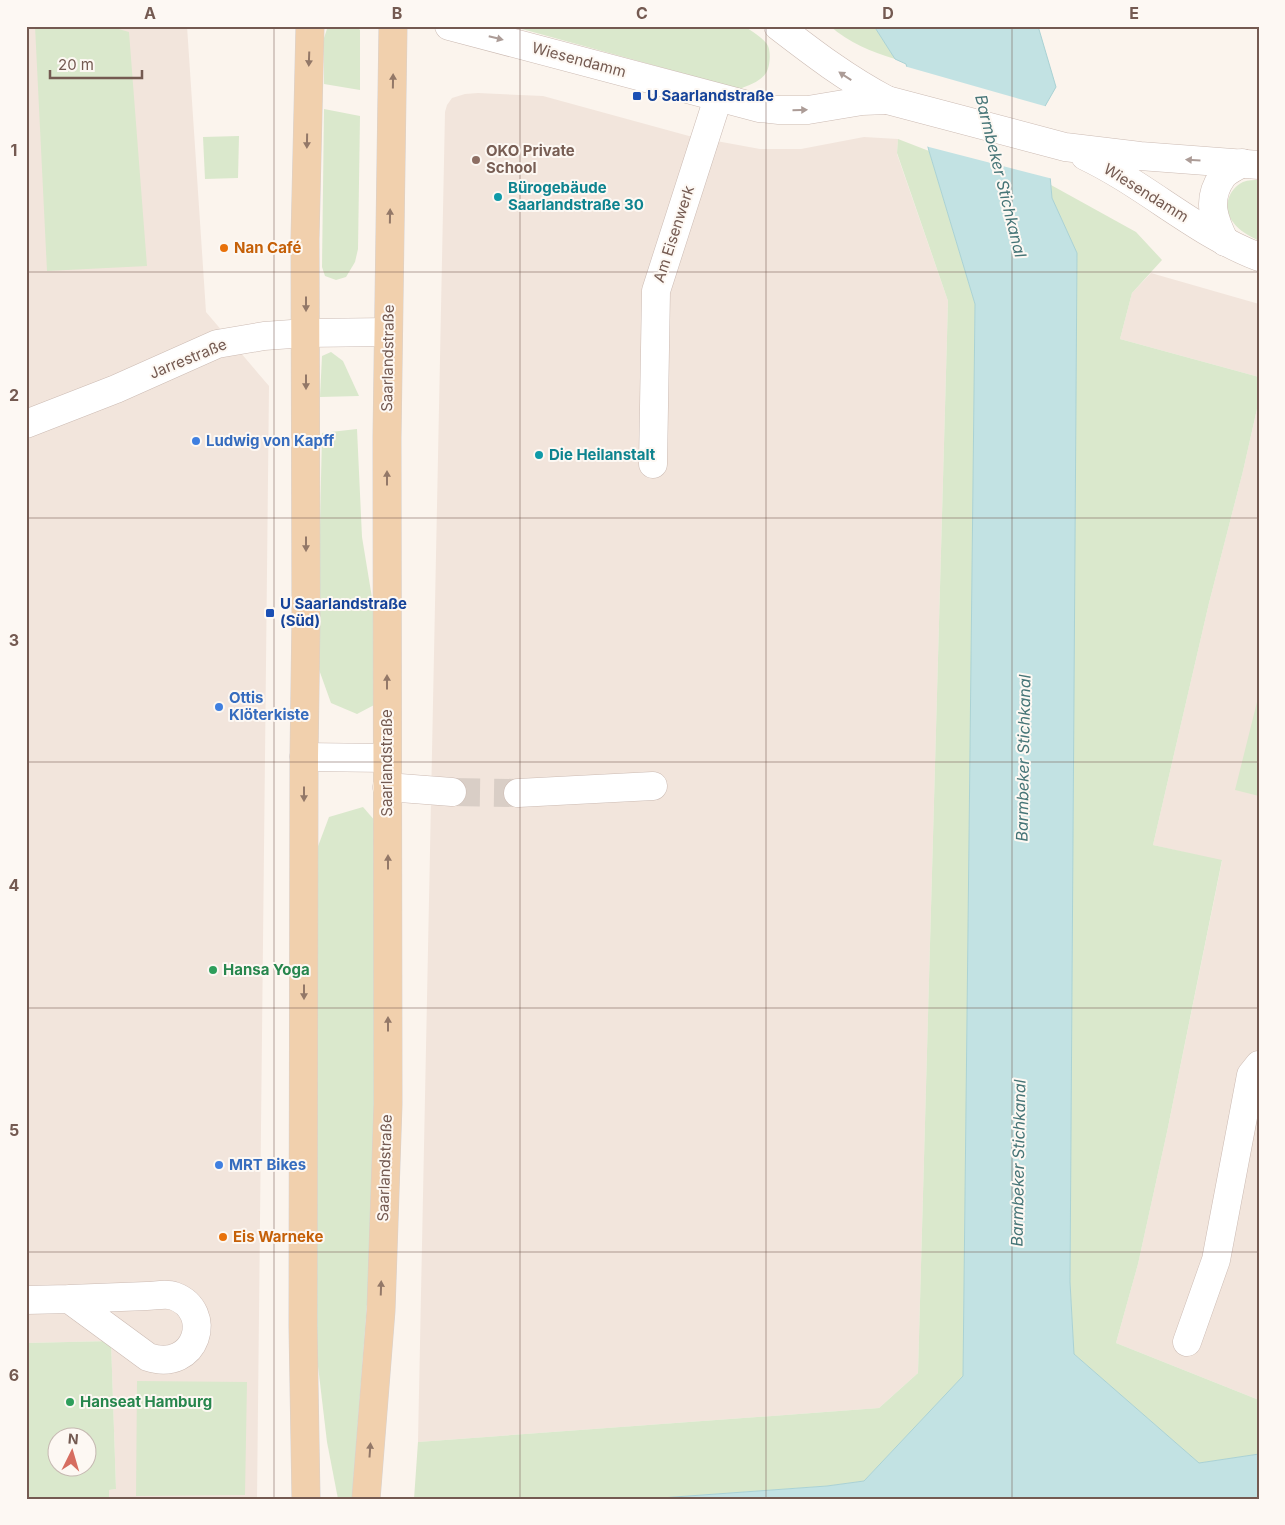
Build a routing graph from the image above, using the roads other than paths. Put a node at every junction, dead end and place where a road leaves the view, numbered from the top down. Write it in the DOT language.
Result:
graph roads {
  1 [pos="310,26"];
  2 [pos="393,26"];
  3 [pos="448,26"];
  4 [pos="778,26"];
  5 [pos="718,98"];
  6 [pos="887,100"];
  7 [pos="1065,147"];
  8 [pos="1250,164"];
  9 [pos="1225,242"];
  10 [pos="1259,257"];
  11 [pos="388,332"];
  12 [pos="306,333"];
  13 [pos="26,424"];
  14 [pos="653,464"];
  15 [pos="304,757"];
  16 [pos="387,758"];
  17 [pos="653,786"];
  18 [pos="388,787"];
  19 [pos="452,792"];
  20 [pos="518,793"];
  21 [pos="1259,1065"];
  22 [pos="69,1299"];
  23 [pos="26,1300"];
  24 [pos="1187,1342"];
  25 [pos="306,1499"];
  26 [pos="366,1499"];
  1 -- 12 [label="main road, one-way"];
  11 -- 2 [label="main road, Saarlandstraße, one-way"];
  3 -- 5 [label="street, Wiesendamm, one-way"];
  6 -- 4 [label="street, Wiesendamm, one-way"];
  5 -- 6 [label="street, Wiesendamm, one-way"];
  5 -- 14 [label="street, Am Eisenwerk"];
  6 -- 7 [label="street, Wiesendamm"];
  8 -- 7 [label="street, Wiesendamm, one-way"];
  7 -- 9 [label="street, Wiesendamm"];
  8 -- 9 [label="street, Wiesendamm"];
  9 -- 10 [label="street, Wiesendamm"];
  11 -- 12 [label="street, Jarrestraße"];
  16 -- 11 [label="main road, Saarlandstraße, one-way"];
  12 -- 13 [label="street, Jarrestraße"];
  12 -- 15 [label="main road, one-way"];
  15 -- 16 [label="street"];
  15 -- 25 [label="main road, one-way"];
  16 -- 18 [label="main road, Saarlandstraße"];
  17 -- 20 [label="street"];
  18 -- 19 [label="street"];
  26 -- 18 [label="main road, Saarlandstraße, one-way"];
  21 -- 24 [label="street"];
  22 -- 23 [label="street"];
}
